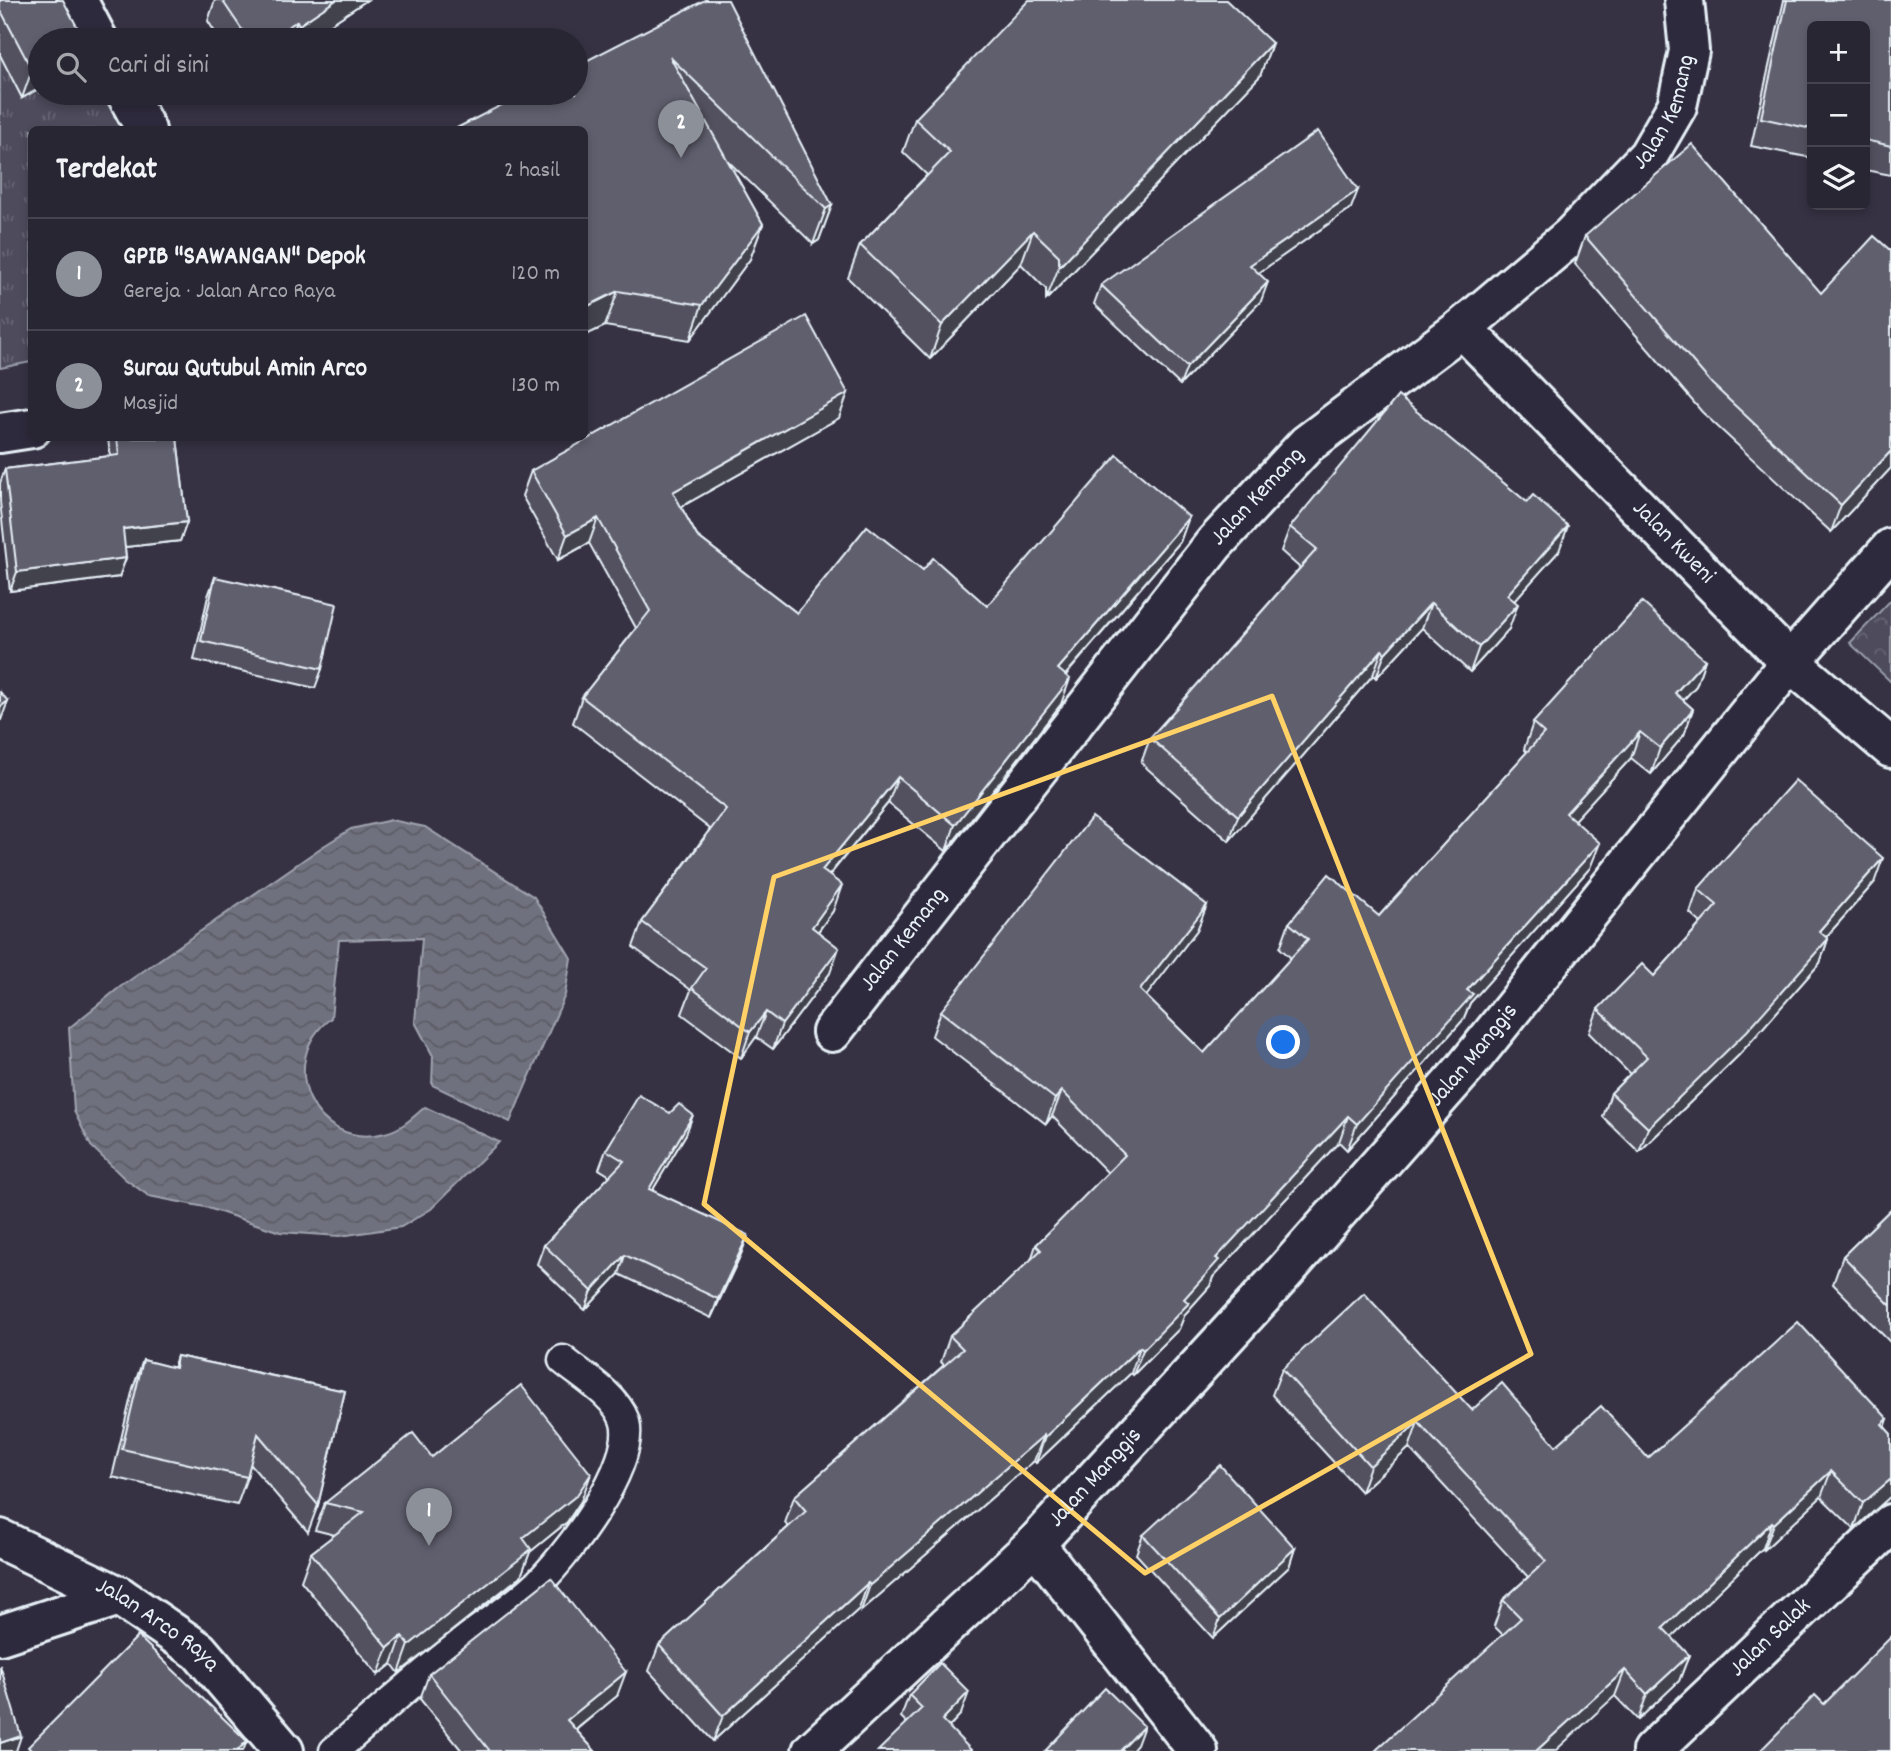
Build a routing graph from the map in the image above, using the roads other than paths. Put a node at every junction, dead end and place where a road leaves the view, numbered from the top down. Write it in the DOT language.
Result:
graph roads {
  1 [pos="77,0"];
  2 [pos="1684,0"];
  3 [pos="92,28"];
  4 [pos="132,105"];
  5 [pos="144,126"];
  6 [pos="1461,328"];
  7 [pos="28,429"];
  8 [pos="0,433"];
  9 [pos="1891,548"];
  10 [pos="1790,662"];
  11 [pos="1891,748"];
  12 [pos="832,1032"];
  13 [pos="563,1360"];
  14 [pos="1891,1524"];
  15 [pos="0,1539"];
  16 [pos="1035,1544"];
  17 [pos="119,1596"];
  18 [pos="0,1635"];
  19 [pos="284,1751"];
  20 [pos="334,1751"];
  21 [pos="812,1751"];
  22 [pos="1198,1751"];
  23 [pos="1652,1751"];
  1 -- 3 [label="street"];
  2 -- 6 [label="street, Jalan Kemang"];
  4 -- 5 [label="street"];
  6 -- 10 [label="street, Jalan Kweni"];
  6 -- 12 [label="street, Jalan Kemang"];
  7 -- 8 [label="street"];
  9 -- 10 [label="street, Jalan Manggis"];
  10 -- 11 [label="street, Jalan Kweni"];
  10 -- 16 [label="street, Jalan Manggis"];
  13 -- 20 [label="lane"];
  14 -- 23 [label="street, Jalan Salak"];
  15 -- 17 [label="street, Jalan Arco Raya"];
  16 -- 21 [label="street, Jalan Manggis"];
  16 -- 22 [label="street, Jalan Manggis"];
  17 -- 18 [label="street"];
  17 -- 19 [label="street, Jalan Arco Raya"];
}
